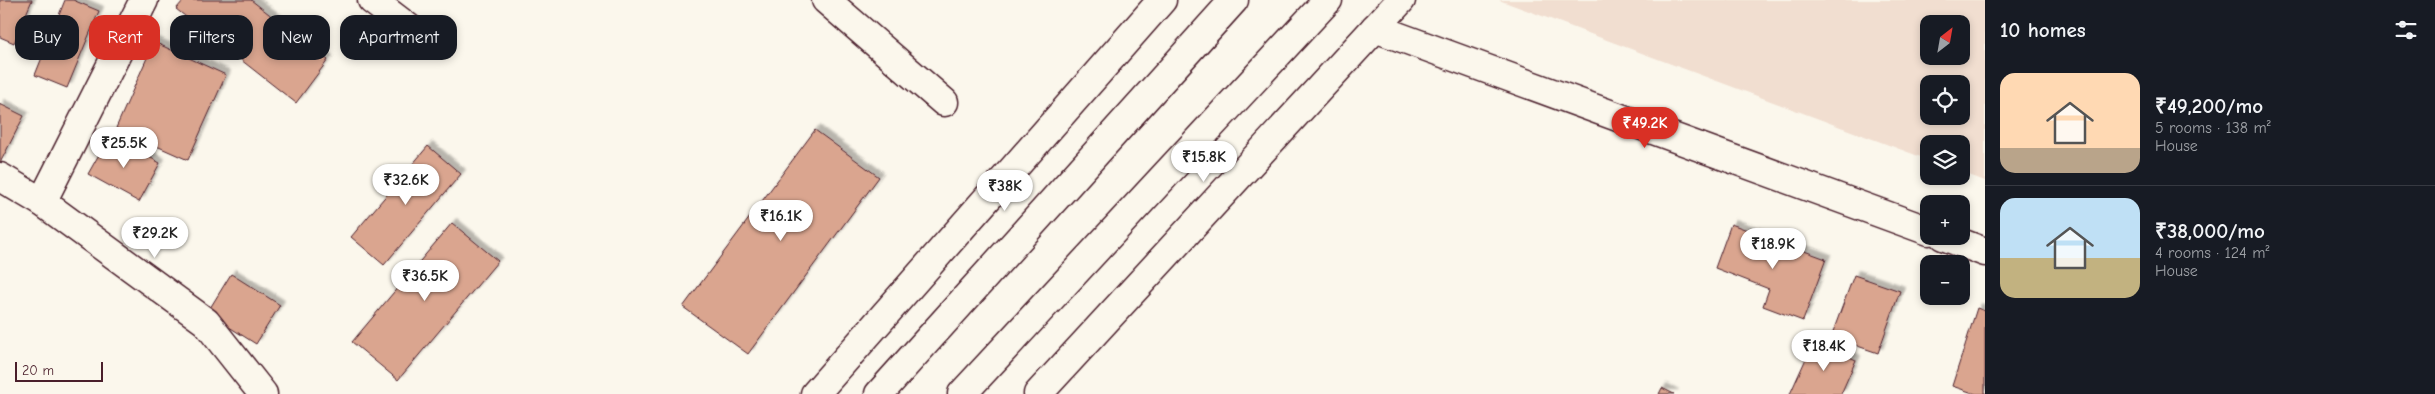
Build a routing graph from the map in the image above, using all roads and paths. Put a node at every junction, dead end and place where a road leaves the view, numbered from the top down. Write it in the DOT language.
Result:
graph roads {
  1 [pos="144,0"];
  2 [pos="372,0"];
  3 [pos="826,0"];
  4 [pos="1162,0"];
  5 [pos="1234,0"];
  6 [pos="1328,0"];
  7 [pos="1401,0"];
  8 [pos="392,15"];
  9 [pos="1375,28"];
  10 [pos="944,102"];
  11 [pos="0,177"];
  12 [pos="42,202"];
  13 [pos="1920,228"];
  14 [pos="1967,245"];
  15 [pos="1985,252"];
  16 [pos="263,394"];
  17 [pos="815,394"];
  18 [pos="879,394"];
  19 [pos="962,394"];
  20 [pos="1038,394"];
  1 -- 12 [label="main road"];
  2 -- 8 [label="main road"];
  3 -- 10 [label="main road"];
  4 -- 17 [label="main road"];
  5 -- 18 [label="main road"];
  6 -- 19 [label="main road"];
  7 -- 9 [label="main road"];
  9 -- 13 [label="main road"];
  9 -- 20 [label="main road"];
  11 -- 12 [label="main road"];
  12 -- 16 [label="main road"];
  14 -- 15 [label="main road"];
}
